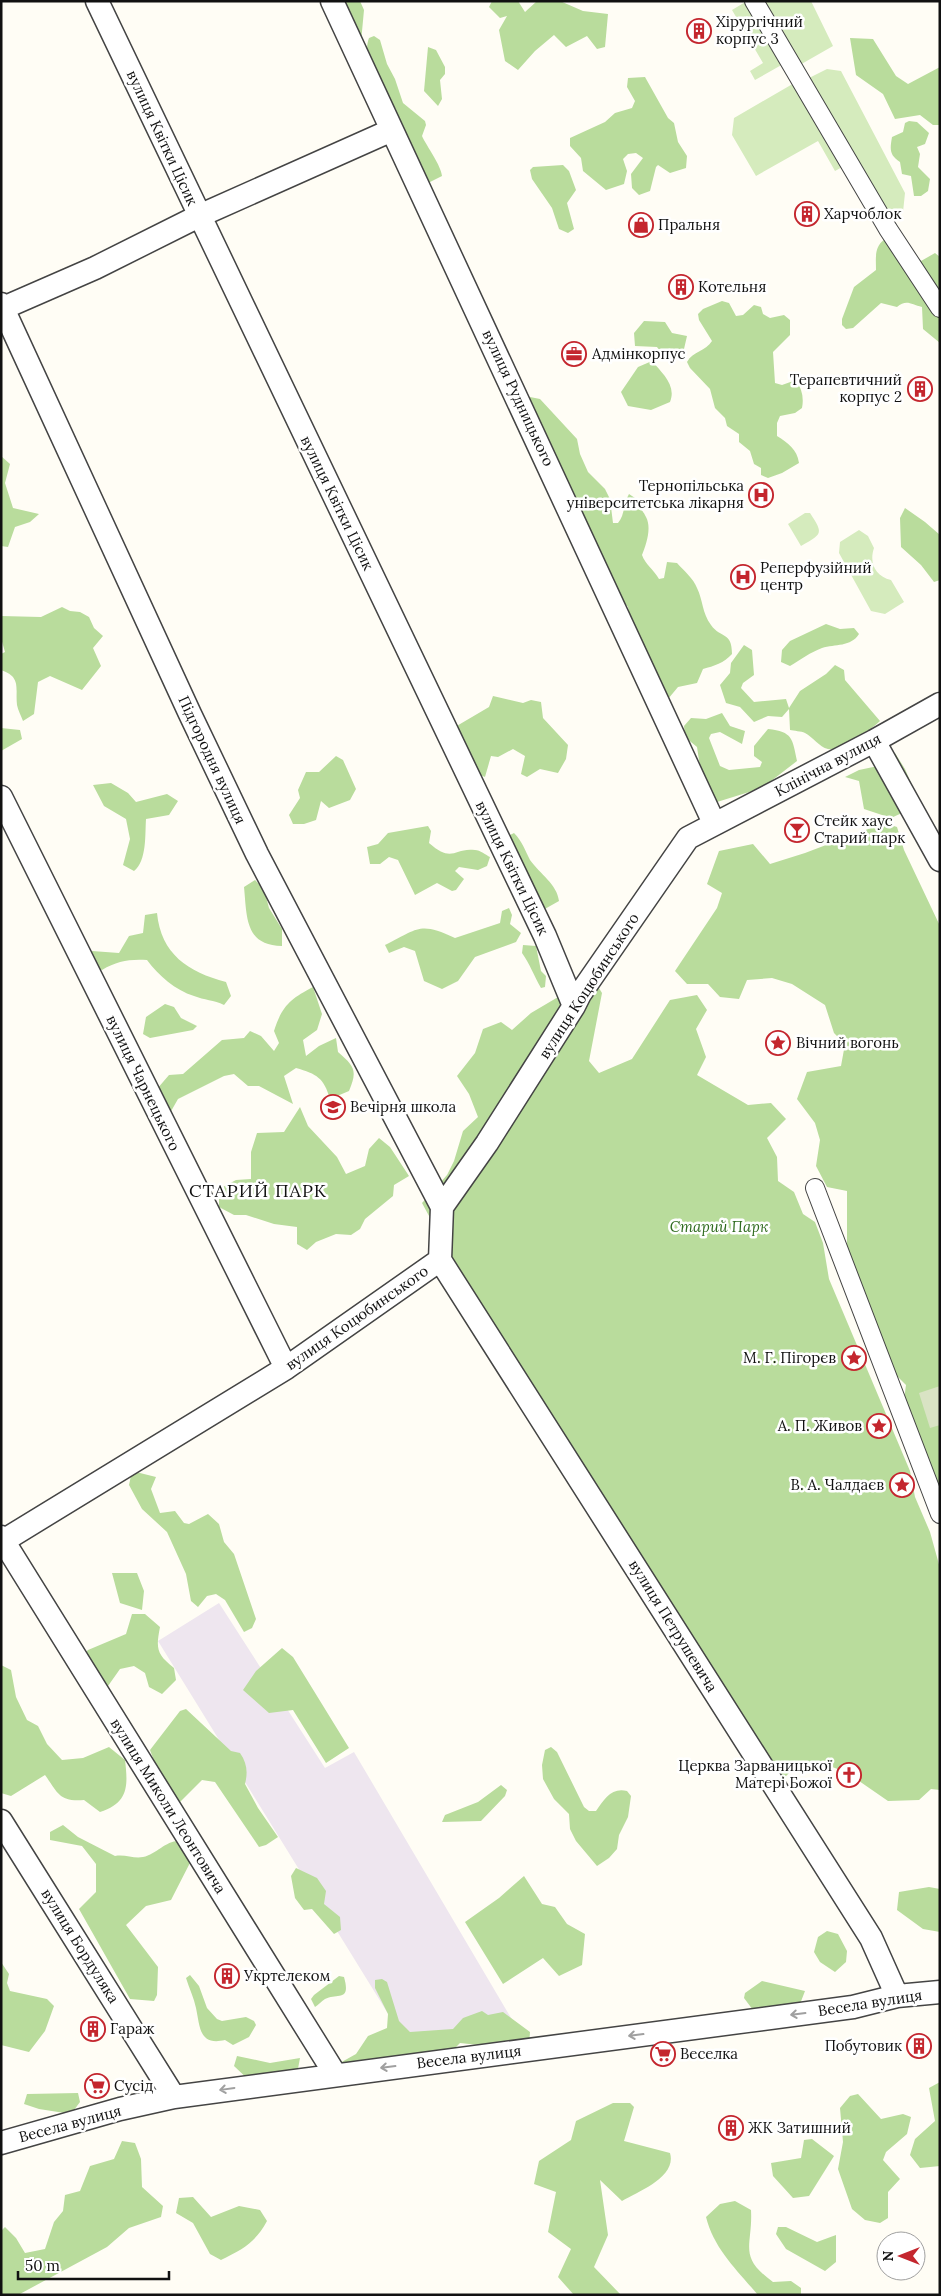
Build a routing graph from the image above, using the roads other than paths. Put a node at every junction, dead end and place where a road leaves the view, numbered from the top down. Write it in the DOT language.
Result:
graph roads {
  1 [pos="97,1"];
  2 [pos="332,1"];
  3 [pos="754,1"];
  4 [pos="392,130"];
  5 [pos="198,216"];
  6 [pos="2,307"];
  7 [pos="940,308"];
  8 [pos="940,704"];
  9 [pos="874,741"];
  10 [pos="4,810"];
  11 [pos="714,823"];
  12 [pos="940,860"];
  13 [pos="574,1006"];
  14 [pos="815,1188"];
  15 [pos="442,1207"];
  16 [pos="440,1260"];
  17 [pos="286,1368"];
  18 [pos="940,1514"];
  19 [pos="2,1539"];
  20 [pos="1,1821"];
  21 [pos="940,1992"];
  22 [pos="897,1996"];
  23 [pos="334,2074"];
  24 [pos="174,2097"];
  25 [pos="1,2143"];
  1 -- 5 [label="street, вулиця Квітки Цісик"];
  2 -- 4 [label="street, вулиця Рудницького"];
  3 -- 7 [label="street"];
  4 -- 5 [label="street"];
  4 -- 11 [label="street, вулиця Рудницького"];
  5 -- 6 [label="street"];
  5 -- 13 [label="street, вулиця Квітки Цісик"];
  6 -- 15 [label="street, Підгородня вулиця"];
  8 -- 9 [label="street, Клінічна вулиця"];
  9 -- 11 [label="street, Клінічна вулиця"];
  9 -- 12 [label="street"];
  10 -- 17 [label="street, вулиця Чарнецького"];
  11 -- 13 [label="street, вулиця Коцюбинського"];
  13 -- 15 [label="street, вулиця Коцюбинського"];
  14 -- 18 [label="street"];
  15 -- 16 [label="street, вулиця Коцюбинського"];
  16 -- 17 [label="street, вулиця Коцюбинського"];
  16 -- 22 [label="street, вулиця Петрушевича"];
  17 -- 19 [label="street, вулиця Коцюбинського"];
  19 -- 23 [label="street, вулиця Миколи Леонтовича"];
  20 -- 24 [label="street, вулиця Бордуляка"];
  21 -- 22 [label="street, Весела вулиця"];
  22 -- 23 [label="street, Весела вулиця, one-way"];
  23 -- 24 [label="street, Весела вулиця, one-way"];
  24 -- 25 [label="street, Весела вулиця"];
}
